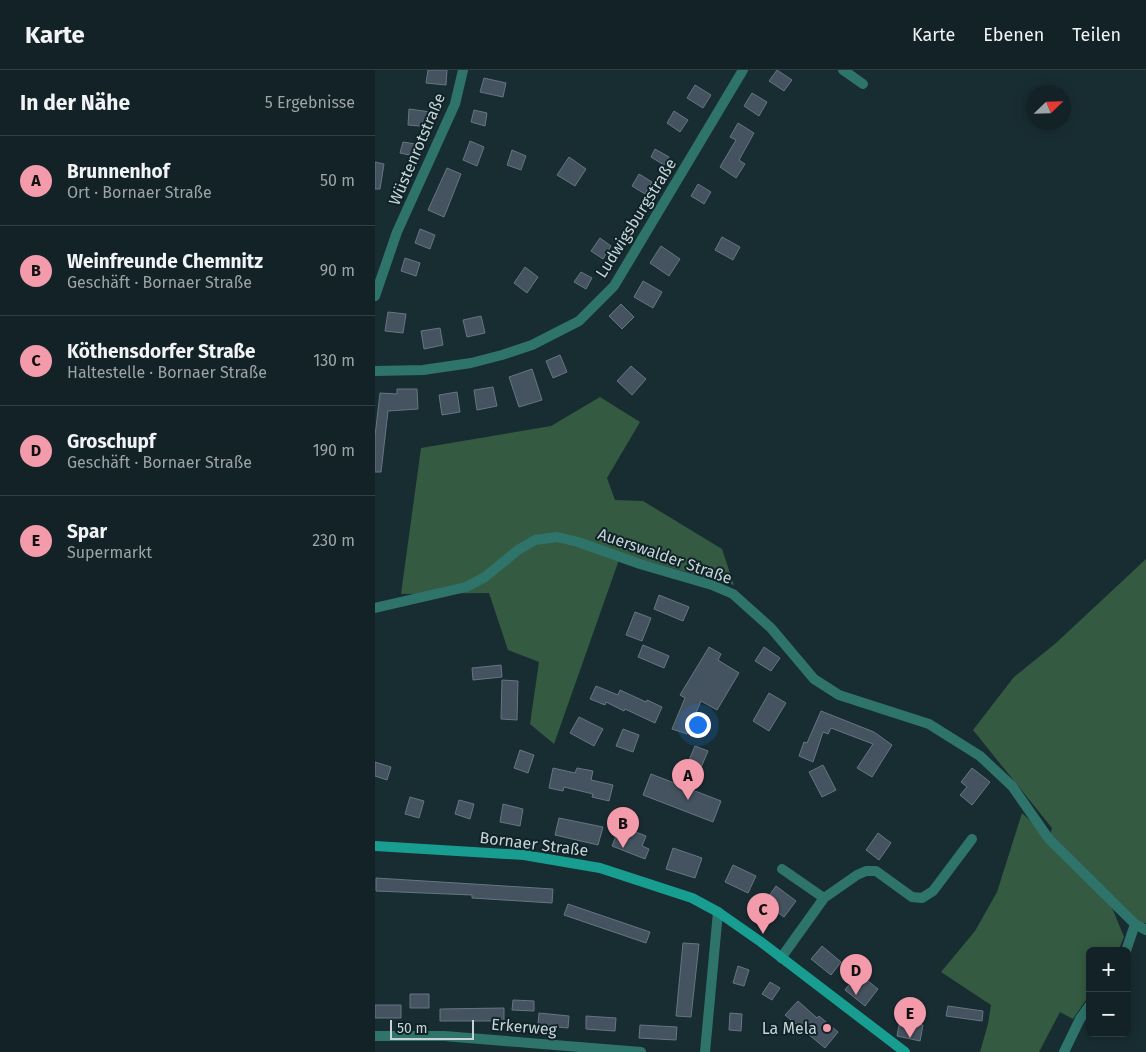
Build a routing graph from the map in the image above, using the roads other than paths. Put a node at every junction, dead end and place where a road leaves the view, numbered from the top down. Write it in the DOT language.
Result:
graph roads {
  1 [pos="463,70"];
  2 [pos="743,70"];
  3 [pos="843,70"];
  4 [pos="863,84"];
  5 [pos="375,296"];
  6 [pos="375,372"];
  7 [pos="375,608"];
  8 [pos="972,839"];
  9 [pos="375,846"];
  10 [pos="782,869"];
  11 [pos="824,898"];
  12 [pos="718,912"];
  13 [pos="1135,924"];
  14 [pos="1146,930"];
  15 [pos="1127,947"];
  16 [pos="781,958"];
  17 [pos="1086,1011"];
  18 [pos="375,1036"];
  19 [pos="641,1052"];
  20 [pos="705,1052"];
  21 [pos="905,1052"];
  22 [pos="1064,1052"];
  1 -- 5 [label="street, Wüstenrotstraße"];
  2 -- 6 [label="street, Ludwigsburgstraße"];
  3 -- 4 [label="street"];
  7 -- 13 [label="street, Auerswalder Straße"];
  8 -- 11 [label="street"];
  9 -- 12 [label="main road, Bornaer Straße"];
  10 -- 11 [label="street"];
  11 -- 16 [label="street"];
  12 -- 16 [label="main road, Bornaer Straße"];
  12 -- 20 [label="street"];
  13 -- 14 [label="street, Auerswalder Straße"];
  13 -- 15 [label="street"];
  16 -- 21 [label="main road, Bornaer Straße"];
  17 -- 22 [label="street"];
  18 -- 19 [label="street, Erkerweg"];
}
